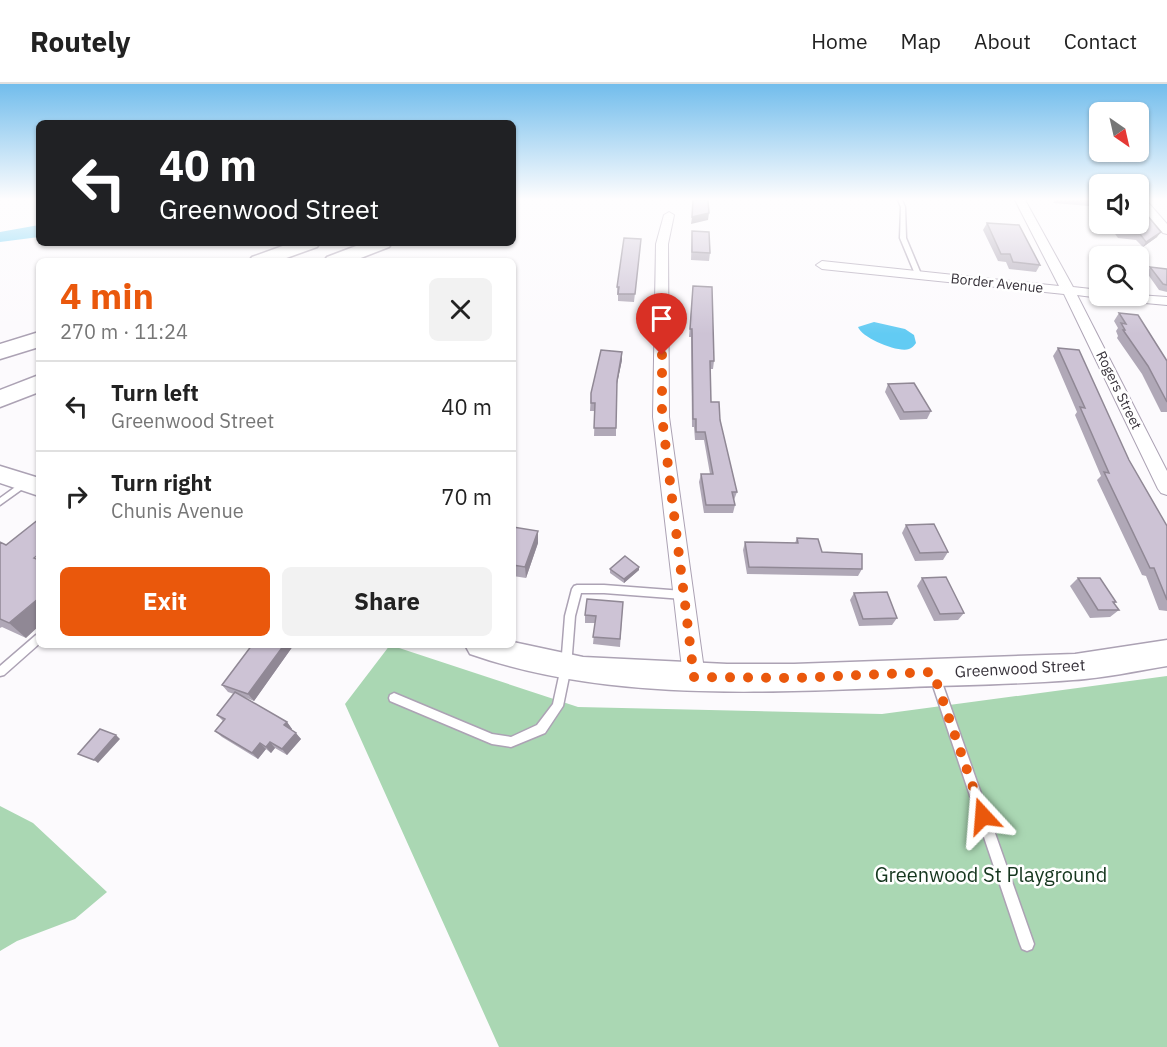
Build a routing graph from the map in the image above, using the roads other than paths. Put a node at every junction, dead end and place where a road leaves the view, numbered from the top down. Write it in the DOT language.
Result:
graph roads {
  1 [pos="662,245"];
  2 [pos="905,245"];
  3 [pos="1044,245"];
  4 [pos="302,246"];
  5 [pos="323,246"];
  6 [pos="374,246"];
  7 [pos="268,258"];
  8 [pos="290,258"];
  9 [pos="342,258"];
  10 [pos="822,265"];
  11 [pos="918,274"];
  12 [pos="1069,291"];
  13 [pos="1089,293"];
  14 [pos="1149,299"];
  15 [pos="1167,301"];
  16 [pos="36,340"];
  17 [pos="0,352"];
  18 [pos="36,360"];
  19 [pos="0,376"];
  20 [pos="36,383"];
  21 [pos="0,399"];
  22 [pos="0,474"];
  23 [pos="32,485"];
  24 [pos="1167,489"];
  25 [pos="0,502"];
  26 [pos="683,595"];
  27 [pos="36,641"];
  28 [pos="490,648"];
  29 [pos="1167,653"];
  30 [pos="566,667"];
  31 [pos="0,672"];
  32 [pos="933,672"];
  33 [pos="694,677"];
  34 [pos="394,698"];
  35 [pos="1027,944"];
  1 -- 26 [label="street"];
  2 -- 11 [label="lane"];
  3 -- 12 [label="street, Rogers Street"];
  4 -- 7 [label="highway"];
  5 -- 8 [label="highway"];
  6 -- 9 [label="highway"];
  10 -- 11 [label="street, Border Avenue"];
  11 -- 12 [label="street, Border Avenue"];
  12 -- 13 [label="street, Border Avenue"];
  12 -- 24 [label="street, Rogers Street"];
  14 -- 15 [label="street"];
  16 -- 17 [label="highway"];
  18 -- 19 [label="highway"];
  20 -- 21 [label="highway"];
  22 -- 23 [label="street"];
  23 -- 25 [label="lane"];
  26 -- 30 [label="lane"];
  26 -- 33 [label="street"];
  27 -- 31 [label="lane"];
  28 -- 30 [label="street, Greenwood Street"];
  29 -- 32 [label="street, Greenwood Street"];
  30 -- 33 [label="street, Greenwood Street"];
  30 -- 34 [label="lane"];
  32 -- 33 [label="street, Greenwood Street"];
  32 -- 35 [label="lane"];
}
